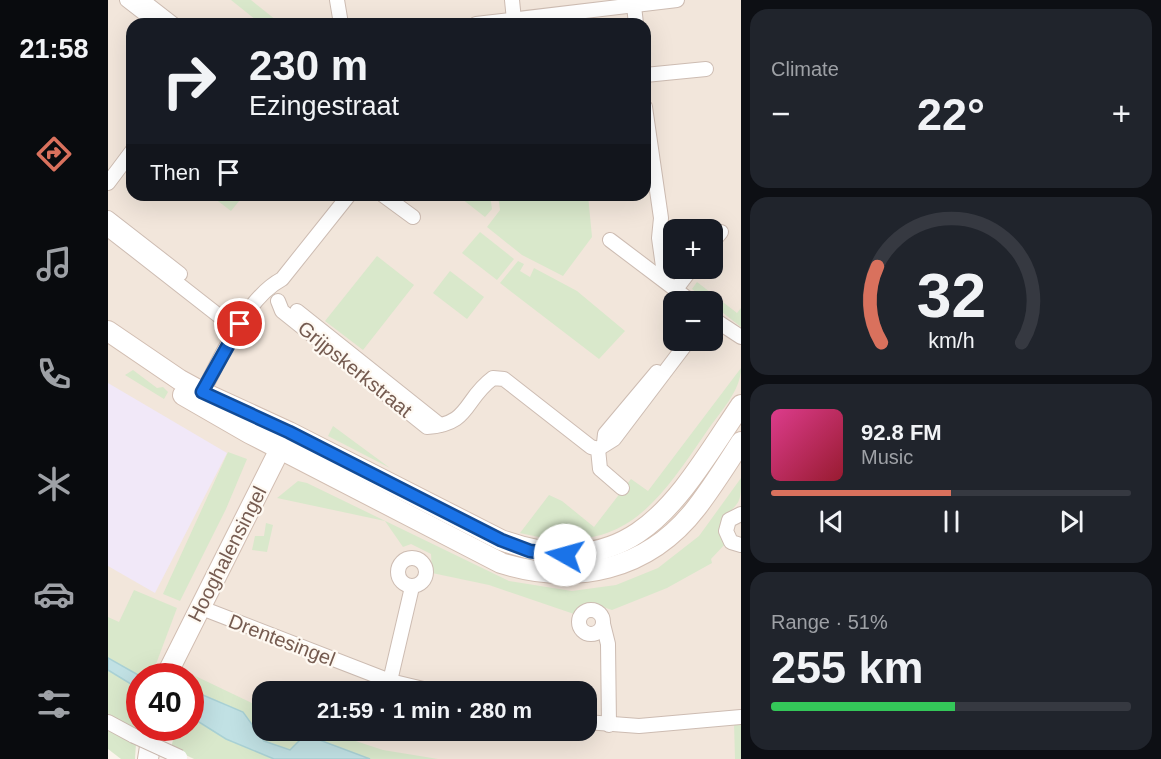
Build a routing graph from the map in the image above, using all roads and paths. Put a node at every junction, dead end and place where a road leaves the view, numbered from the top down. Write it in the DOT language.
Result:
graph roads {
  1 [pos="127,0"];
  2 [pos="142,0"];
  3 [pos="337,0"];
  4 [pos="512,0"];
  5 [pos="677,0"];
  6 [pos="634,6"];
  7 [pos="150,18"];
  8 [pos="165,18"];
  9 [pos="340,18"];
  10 [pos="514,18"];
  11 [pos="531,18"];
  12 [pos="635,18"];
  13 [pos="706,69"];
  14 [pos="651,74"];
  15 [pos="651,141"];
  16 [pos="126,157"];
  17 [pos="110,174"];
  18 [pos="333,201"];
  19 [pos="344,201"];
  20 [pos="391,201"];
  21 [pos="650,201"];
  22 [pos="413,217"];
  23 [pos="108,218"];
  24 [pos="108,229"];
  25 [pos="659,238"];
  26 [pos="610,240"];
  27 [pos="678,279"];
  28 [pos="671,285"];
  29 [pos="270,288"];
  30 [pos="678,291"];
  31 [pos="236,322"];
  32 [pos="723,325"];
  33 [pos="108,331"];
  34 [pos="741,336"];
  35 [pos="108,345"];
  36 [pos="680,351"];
  37 [pos="199,398"];
  38 [pos="741,405"];
  39 [pos="285,440"];
  40 [pos="741,442"];
  41 [pos="601,446"];
  42 [pos="622,488"];
  43 [pos="741,514"];
  44 [pos="741,545"];
  45 [pos="412,587"];
  46 [pos="199,607"];
  47 [pos="603,624"];
  48 [pos="172,663"];
  49 [pos="390,681"];
  50 [pos="741,717"];
  51 [pos="108,722"];
  52 [pos="597,723"];
  53 [pos="609,724"];
  54 [pos="151,741"];
  55 [pos="148,756"];
  56 [pos="181,758"];
  1 -- 7 [label="street"];
  2 -- 8 [label="street"];
  3 -- 9 [label="street"];
  4 -- 10 [label="street"];
  5 -- 6 [label="street"];
  6 -- 11 [label="street"];
  6 -- 12 [label="street"];
  13 -- 14 [label="street"];
  15 -- 25 [label="street"];
  16 -- 17 [label="street"];
  18 -- 29 [label="street"];
  19 -- 29 [label="street"];
  20 -- 22 [label="street"];
  21 -- 25 [label="street"];
  23 -- 31 [label="street"];
  24 -- 31 [label="street"];
  25 -- 28 [label="street"];
  26 -- 28 [label="street"];
  27 -- 28 [label="street"];
  28 -- 30 [label="street"];
  29 -- 31 [label="street"];
  29 -- 41 [label="street, Grijpskerkstraat"];
  31 -- 37 [label="street"];
  32 -- 34 [label="street"];
  33 -- 37 [label="street"];
  35 -- 37 [label="street"];
  36 -- 41 [label="street"];
  37 -- 39 [label="street"];
  38 -- 39 [label="street"];
  39 -- 40 [label="street"];
  39 -- 46 [label="street, Hooghalensingel"];
  41 -- 42 [label="street"];
  43 -- 44 [label="street"];
  45 -- 49 [label="street"];
  46 -- 48 [label="street, Hooghalensingel"];
  46 -- 49 [label="street, Drentesingel"];
  47 -- 53 [label="street"];
  50 -- 53 [label="street"];
  51 -- 56 [label="street, bridge"];
  52 -- 53 [label="street"];
  54 -- 55 [label="street"];
}
